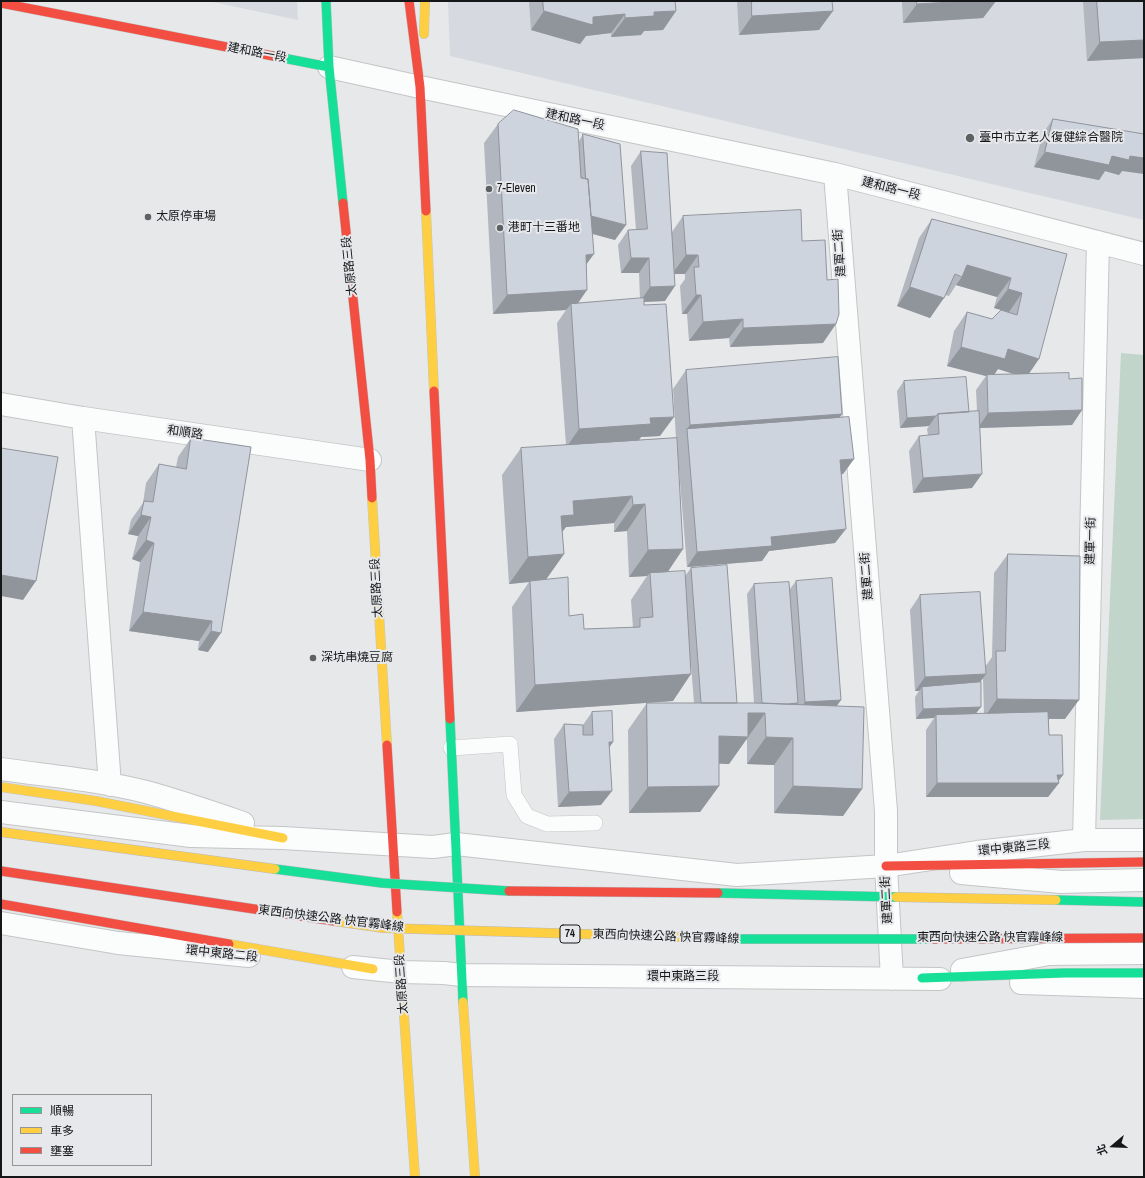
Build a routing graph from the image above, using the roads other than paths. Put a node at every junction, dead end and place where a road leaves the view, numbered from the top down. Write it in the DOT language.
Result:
graph roads {
  1 [pos="326,1"];
  2 [pos="409,1"];
  3 [pos="425,1"];
  4 [pos="1,3"];
  5 [pos="329,67"];
  6 [pos="420,87"];
  7 [pos="835,174"];
  8 [pos="1098,242"];
  9 [pos="1144,254"];
  10 [pos="1,404"];
  11 [pos="83,418"];
  12 [pos="370,460"];
  13 [pos="452,748"];
  14 [pos="1,769"];
  15 [pos="110,785"];
  16 [pos="1,787"];
  17 [pos="1,812"];
  18 [pos="595,823"];
  19 [pos="1,832"];
  20 [pos="283,838"];
  21 [pos="1084,840"];
  22 [pos="1144,840"];
  23 [pos="456,844"];
  24 [pos="394,845"];
  25 [pos="1144,862"];
  26 [pos="886,866"];
  27 [pos="1,871"];
  28 [pos="1144,880"];
  29 [pos="1144,902"];
  30 [pos="1,904"];
  31 [pos="1,923"];
  32 [pos="1144,938"];
  33 [pos="1144,953"];
  34 [pos="373,968"];
  35 [pos="401,972"];
  36 [pos="1144,973"];
  37 [pos="452,974"];
  38 [pos="922,978"];
  39 [pos="892,979"];
  40 [pos="1144,987"];
  41 [pos="415,1177"];
  42 [pos="475,1177"];
  1 -- 5 [label="main road, 太原路三段"];
  2 -- 6 [label="main road"];
  3 -- 6 [label="main road"];
  4 -- 5 [label="main road, 建和路一段"];
  5 -- 6 [label="street, 建和路一段"];
  5 -- 12 [label="main road, 太原路三段"];
  6 -- 7 [label="street, 建和路一段"];
  6 -- 13 [label="main road"];
  7 -- 8 [label="street, 建和路一段"];
  7 -- 26 [label="street, 建軍二街"];
  8 -- 9 [label="street, 建和路一段"];
  8 -- 21 [label="street, 建軍一街"];
  10 -- 11 [label="street, 和順路"];
  11 -- 12 [label="street, 和順路"];
  11 -- 15 [label="street"];
  12 -- 24 [label="main road, 太原路三段"];
  13 -- 18 [label="lane"];
  13 -- 23 [label="main road"];
  14 -- 15 [label="street"];
  15 -- 20 [label="street"];
  16 -- 20 [label="main road"];
  17 -- 20 [label="street"];
  19 -- 29 [label="main road, bridge"];
  20 -- 24 [label="street"];
  21 -- 22 [label="street, 環中東路三段"];
  21 -- 26 [label="street, 環中東路三段"];
  23 -- 24 [label="street, 環中東路三段"];
  23 -- 26 [label="street, 環中東路三段"];
  23 -- 37 [label="main road"];
  24 -- 35 [label="main road, 太原路三段"];
  25 -- 26 [label="main road"];
  26 -- 28 [label="street, 環中東路三段"];
  26 -- 39 [label="street, 建軍二街"];
  27 -- 32 [label="main road, 東西向快速公路 快官霧峰線 / 74, bridge"];
  30 -- 34 [label="main road"];
  31 -- 34 [label="street, 環中東路二段"];
  33 -- 38 [label="street, 環中東路三段"];
  34 -- 35 [label="street, 環中東路二段"];
  35 -- 37 [label="street, 環中東路二段"];
  35 -- 41 [label="main road, 太原路三段"];
  36 -- 38 [label="main road"];
  37 -- 39 [label="street, 環中東路三段"];
  37 -- 42 [label="main road"];
  38 -- 39 [label="street, 環中東路三段"];
  38 -- 40 [label="street, 環中東路三段"];
}
